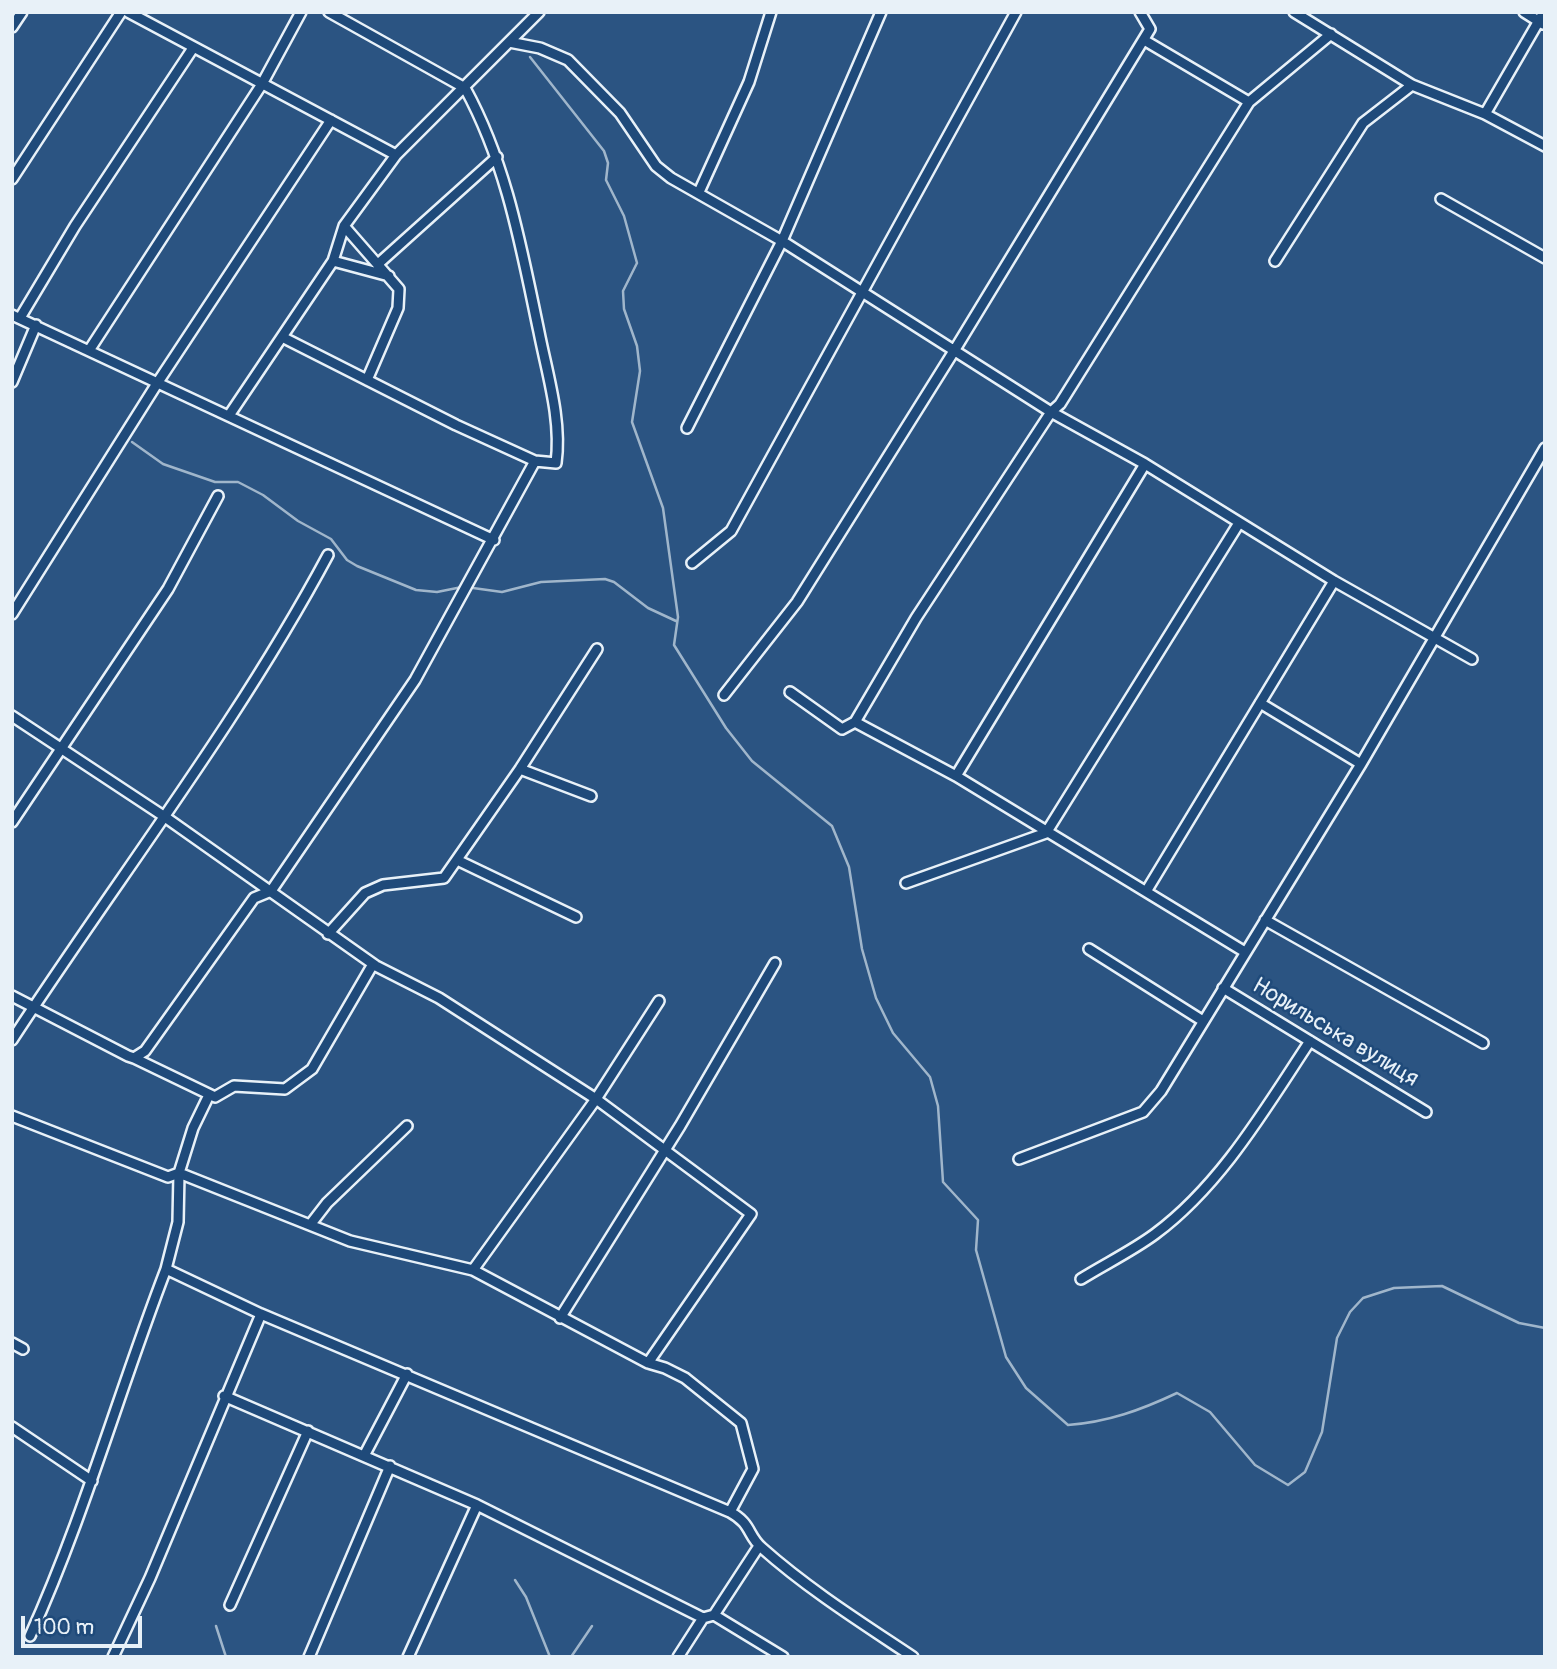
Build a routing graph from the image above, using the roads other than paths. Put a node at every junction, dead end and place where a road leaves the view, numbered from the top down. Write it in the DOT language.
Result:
graph roads {
  1 [pos="22,12"];
  2 [pos="121,12"];
  3 [pos="128,12"];
  4 [pos="301,12"];
  5 [pos="329,12"];
  6 [pos="538,12"];
  7 [pos="771,12"];
  8 [pos="881,12"];
  9 [pos="1016,12"];
  10 [pos="1140,12"];
  11 [pos="1294,12"];
  12 [pos="1524,12"];
  13 [pos="1545,12"];
  14 [pos="1542,24"];
  15 [pos="12,27"];
  16 [pos="1331,34"];
  17 [pos="1144,40"];
  18 [pos="509,42"];
  19 [pos="193,48"];
  20 [pos="262,85"];
  21 [pos="1412,85"];
  22 [pos="465,88"];
  23 [pos="1249,102"];
  24 [pos="1485,114"];
  25 [pos="331,120"];
  26 [pos="1545,146"];
  27 [pos="397,155"];
  28 [pos="497,156"];
  29 [pos="12,179"];
  30 [pos="699,192"];
  31 [pos="1441,199"];
  32 [pos="344,226"];
  33 [pos="782,241"];
  34 [pos="1545,258"];
  35 [pos="333,261"];
  36 [pos="1275,261"];
  37 [pos="379,264"];
  38 [pos="389,276"];
  39 [pos="862,292"];
  40 [pos="16,316"];
  41 [pos="36,325"];
  42 [pos="284,338"];
  43 [pos="90,349"];
  44 [pos="954,351"];
  45 [pos="367,380"];
  46 [pos="12,382"];
  47 [pos="158,382"];
  48 [pos="1051,412"];
  49 [pos="230,414"];
  50 [pos="687,428"];
  51 [pos="1545,448"];
  52 [pos="535,461"];
  53 [pos="1145,464"];
  54 [pos="218,496"];
  55 [pos="1238,523"];
  56 [pos="494,540"];
  57 [pos="328,555"];
  58 [pos="692,563"];
  59 [pos="1334,581"];
  60 [pos="12,614"];
  61 [pos="1436,639"];
  62 [pos="597,649"];
  63 [pos="1472,659"];
  64 [pos="790,692"];
  65 [pos="724,695"];
  66 [pos="1260,703"];
  67 [pos="12,716"];
  68 [pos="855,722"];
  69 [pos="64,749"];
  70 [pos="1361,764"];
  71 [pos="520,769"];
  72 [pos="956,776"];
  73 [pos="591,796"];
  74 [pos="165,817"];
  75 [pos="12,822"];
  76 [pos="1046,833"];
  77 [pos="457,860"];
  78 [pos="906,883"];
  79 [pos="1147,890"];
  80 [pos="271,891"];
  81 [pos="576,917"];
  82 [pos="1265,920"];
  83 [pos="328,934"];
  84 [pos="1089,949"];
  85 [pos="1245,952"];
  86 [pos="775,963"];
  87 [pos="373,964"];
  88 [pos="1223,988"];
  89 [pos="12,996"];
  90 [pos="659,1001"];
  91 [pos="34,1007"];
  92 [pos="1203,1021"];
  93 [pos="12,1040"];
  94 [pos="1310,1041"];
  95 [pos="1483,1043"];
  96 [pos="134,1058"];
  97 [pos="209,1095"];
  98 [pos="596,1099"];
  99 [pos="1426,1112"];
  100 [pos="12,1116"];
  101 [pos="407,1126"];
  102 [pos="664,1151"];
  103 [pos="1019,1159"];
  104 [pos="179,1172"];
  105 [pos="310,1225"];
  106 [pos="166,1269"];
  107 [pos="473,1270"];
  108 [pos="1080,1279"];
  109 [pos="261,1314"];
  110 [pos="560,1318"];
  111 [pos="12,1343"];
  112 [pos="23,1349"];
  113 [pos="648,1363"];
  114 [pos="407,1374"];
  115 [pos="224,1396"];
  116 [pos="12,1427"];
  117 [pos="308,1431"];
  118 [pos="365,1454"];
  119 [pos="390,1466"];
  120 [pos="92,1481"];
  121 [pos="477,1505"];
  122 [pos="730,1512"];
  123 [pos="759,1546"];
  124 [pos="230,1605"];
  125 [pos="714,1615"];
  126 [pos="703,1618"];
  127 [pos="30,1636"];
  128 [pos="113,1657"];
  129 [pos="309,1657"];
  130 [pos="408,1657"];
  131 [pos="678,1657"];
  132 [pos="783,1657"];
  133 [pos="913,1657"];
  1 -- 15 [label="street"];
  2 -- 29 [label="street"];
  3 -- 19 [label="street"];
  4 -- 20 [label="street"];
  5 -- 22 [label="street"];
  6 -- 18 [label="street"];
  7 -- 30 [label="street"];
  8 -- 33 [label="street"];
  9 -- 39 [label="street"];
  10 -- 17 [label="street"];
  11 -- 16 [label="street"];
  12 -- 14 [label="street"];
  13 -- 14 [label="street"];
  14 -- 24 [label="street"];
  16 -- 21 [label="street"];
  16 -- 23 [label="street"];
  17 -- 23 [label="street"];
  17 -- 44 [label="street"];
  18 -- 22 [label="street"];
  18 -- 30 [label="street"];
  19 -- 20 [label="street"];
  19 -- 40 [label="street"];
  20 -- 25 [label="street"];
  20 -- 43 [label="street"];
  21 -- 24 [label="street"];
  21 -- 36 [label="street"];
  22 -- 27 [label="street"];
  22 -- 28 [label="street"];
  23 -- 48 [label="street"];
  24 -- 26 [label="street"];
  25 -- 27 [label="street"];
  25 -- 47 [label="street"];
  27 -- 32 [label="street"];
  28 -- 37 [label="street"];
  28 -- 52 [label="street"];
  30 -- 33 [label="street"];
  31 -- 34 [label="street"];
  32 -- 35 [label="street"];
  32 -- 37 [label="street"];
  33 -- 39 [label="street"];
  33 -- 50 [label="street"];
  35 -- 38 [label="street"];
  35 -- 42 [label="street"];
  37 -- 38 [label="street"];
  38 -- 45 [label="street"];
  39 -- 44 [label="street"];
  39 -- 58 [label="street"];
  40 -- 41 [label="street"];
  41 -- 43 [label="street"];
  41 -- 46 [label="street"];
  42 -- 45 [label="street"];
  42 -- 49 [label="street"];
  43 -- 47 [label="street"];
  44 -- 48 [label="street"];
  44 -- 65 [label="street"];
  45 -- 52 [label="street"];
  47 -- 49 [label="street"];
  47 -- 60 [label="street"];
  48 -- 53 [label="street"];
  48 -- 68 [label="street"];
  49 -- 56 [label="street"];
  51 -- 61 [label="street"];
  52 -- 56 [label="street"];
  53 -- 55 [label="street"];
  53 -- 72 [label="street"];
  54 -- 69 [label="street"];
  55 -- 59 [label="street"];
  55 -- 76 [label="street"];
  56 -- 80 [label="street"];
  57 -- 74 [label="street"];
  59 -- 61 [label="street"];
  59 -- 66 [label="street"];
  61 -- 63 [label="street"];
  61 -- 70 [label="street"];
  62 -- 71 [label="street"];
  64 -- 68 [label="street"];
  66 -- 70 [label="street"];
  66 -- 79 [label="street"];
  67 -- 69 [label="street"];
  68 -- 72 [label="street"];
  69 -- 74 [label="street"];
  69 -- 75 [label="street"];
  70 -- 82 [label="street"];
  71 -- 73 [label="street"];
  71 -- 77 [label="street"];
  72 -- 76 [label="street"];
  74 -- 80 [label="street"];
  74 -- 91 [label="street"];
  76 -- 78 [label="street"];
  76 -- 79 [label="street"];
  77 -- 81 [label="street"];
  77 -- 83 [label="street"];
  79 -- 85 [label="street"];
  80 -- 83 [label="street"];
  80 -- 96 [label="street"];
  82 -- 85 [label="street"];
  82 -- 95 [label="street"];
  83 -- 87 [label="street"];
  84 -- 92 [label="street"];
  85 -- 88 [label="street"];
  86 -- 102 [label="street"];
  87 -- 97 [label="street"];
  87 -- 98 [label="street"];
  88 -- 92 [label="street"];
  88 -- 94 [label="street, Норильська вулиця"];
  89 -- 91 [label="street"];
  90 -- 98 [label="street"];
  91 -- 93 [label="street"];
  91 -- 96 [label="street"];
  92 -- 103 [label="street"];
  94 -- 99 [label="street, Норильська вулиця"];
  94 -- 108 [label="street"];
  96 -- 97 [label="street"];
  97 -- 104 [label="street"];
  98 -- 102 [label="street"];
  98 -- 107 [label="street"];
  100 -- 104 [label="street"];
  101 -- 105 [label="street"];
  102 -- 110 [label="street"];
  102 -- 113 [label="street"];
  104 -- 105 [label="street"];
  104 -- 106 [label="street"];
  105 -- 107 [label="street"];
  106 -- 109 [label="street"];
  106 -- 120 [label="street"];
  107 -- 110 [label="street"];
  109 -- 114 [label="street"];
  109 -- 115 [label="street"];
  110 -- 113 [label="street"];
  111 -- 112 [label="street"];
  113 -- 122 [label="street"];
  114 -- 118 [label="street"];
  114 -- 122 [label="street"];
  115 -- 117 [label="street"];
  115 -- 128 [label="street"];
  116 -- 120 [label="street"];
  117 -- 118 [label="street"];
  117 -- 124 [label="street"];
  118 -- 119 [label="street"];
  119 -- 121 [label="street"];
  119 -- 129 [label="street"];
  120 -- 127 [label="street"];
  121 -- 126 [label="street"];
  121 -- 130 [label="street"];
  122 -- 123 [label="street"];
  123 -- 125 [label="street"];
  123 -- 133 [label="street"];
  125 -- 126 [label="street"];
  125 -- 132 [label="street"];
  126 -- 131 [label="street"];
}
